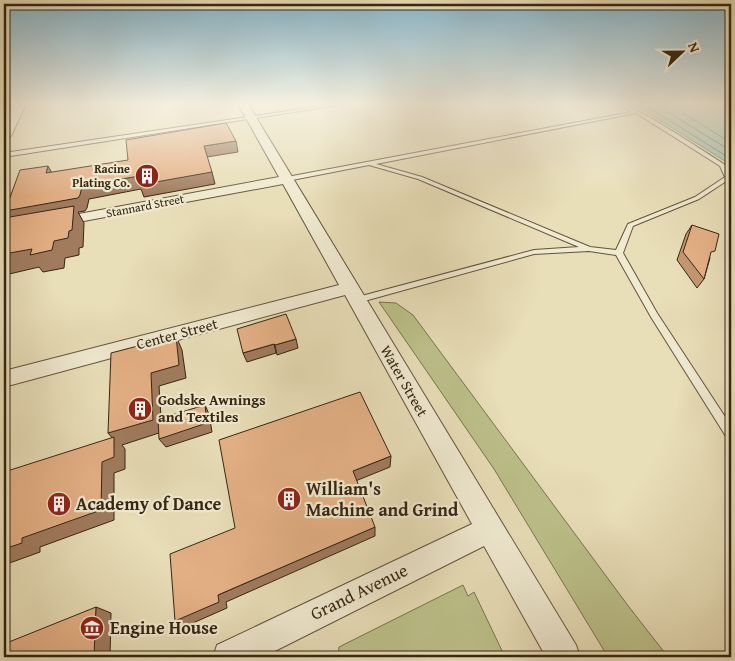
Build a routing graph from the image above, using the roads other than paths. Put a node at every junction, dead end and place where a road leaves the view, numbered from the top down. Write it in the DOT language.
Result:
graph roads {
  1 [pos="113,135"];
  2 [pos="261,135"];
  3 [pos="516,135"];
  4 [pos="674,135"];
  5 [pos="4,155"];
  6 [pos="368,163"];
  7 [pos="287,179"];
  8 [pos="43,225"];
  9 [pos="589,249"];
  10 [pos="619,253"];
  11 [pos="353,294"];
  12 [pos="4,379"];
  13 [pos="731,434"];
  14 [pos="490,529"];
  15 [pos="229,657"];
  16 [pos="564,657"];
  1 -- 5 [label="lane"];
  2 -- 7 [label="street, Water Street"];
  3 -- 6 [label="lane"];
  4 -- 10 [label="lane"];
  6 -- 7 [label="lane"];
  6 -- 9 [label="lane"];
  7 -- 8 [label="street, Stannard Street"];
  7 -- 11 [label="street, Water Street"];
  9 -- 10 [label="lane"];
  9 -- 11 [label="lane"];
  10 -- 13 [label="lane"];
  11 -- 12 [label="street, Center Street"];
  11 -- 14 [label="street, Water Street"];
  14 -- 15 [label="street, Grand Avenue"];
  14 -- 16 [label="street, Water Street"];
}
